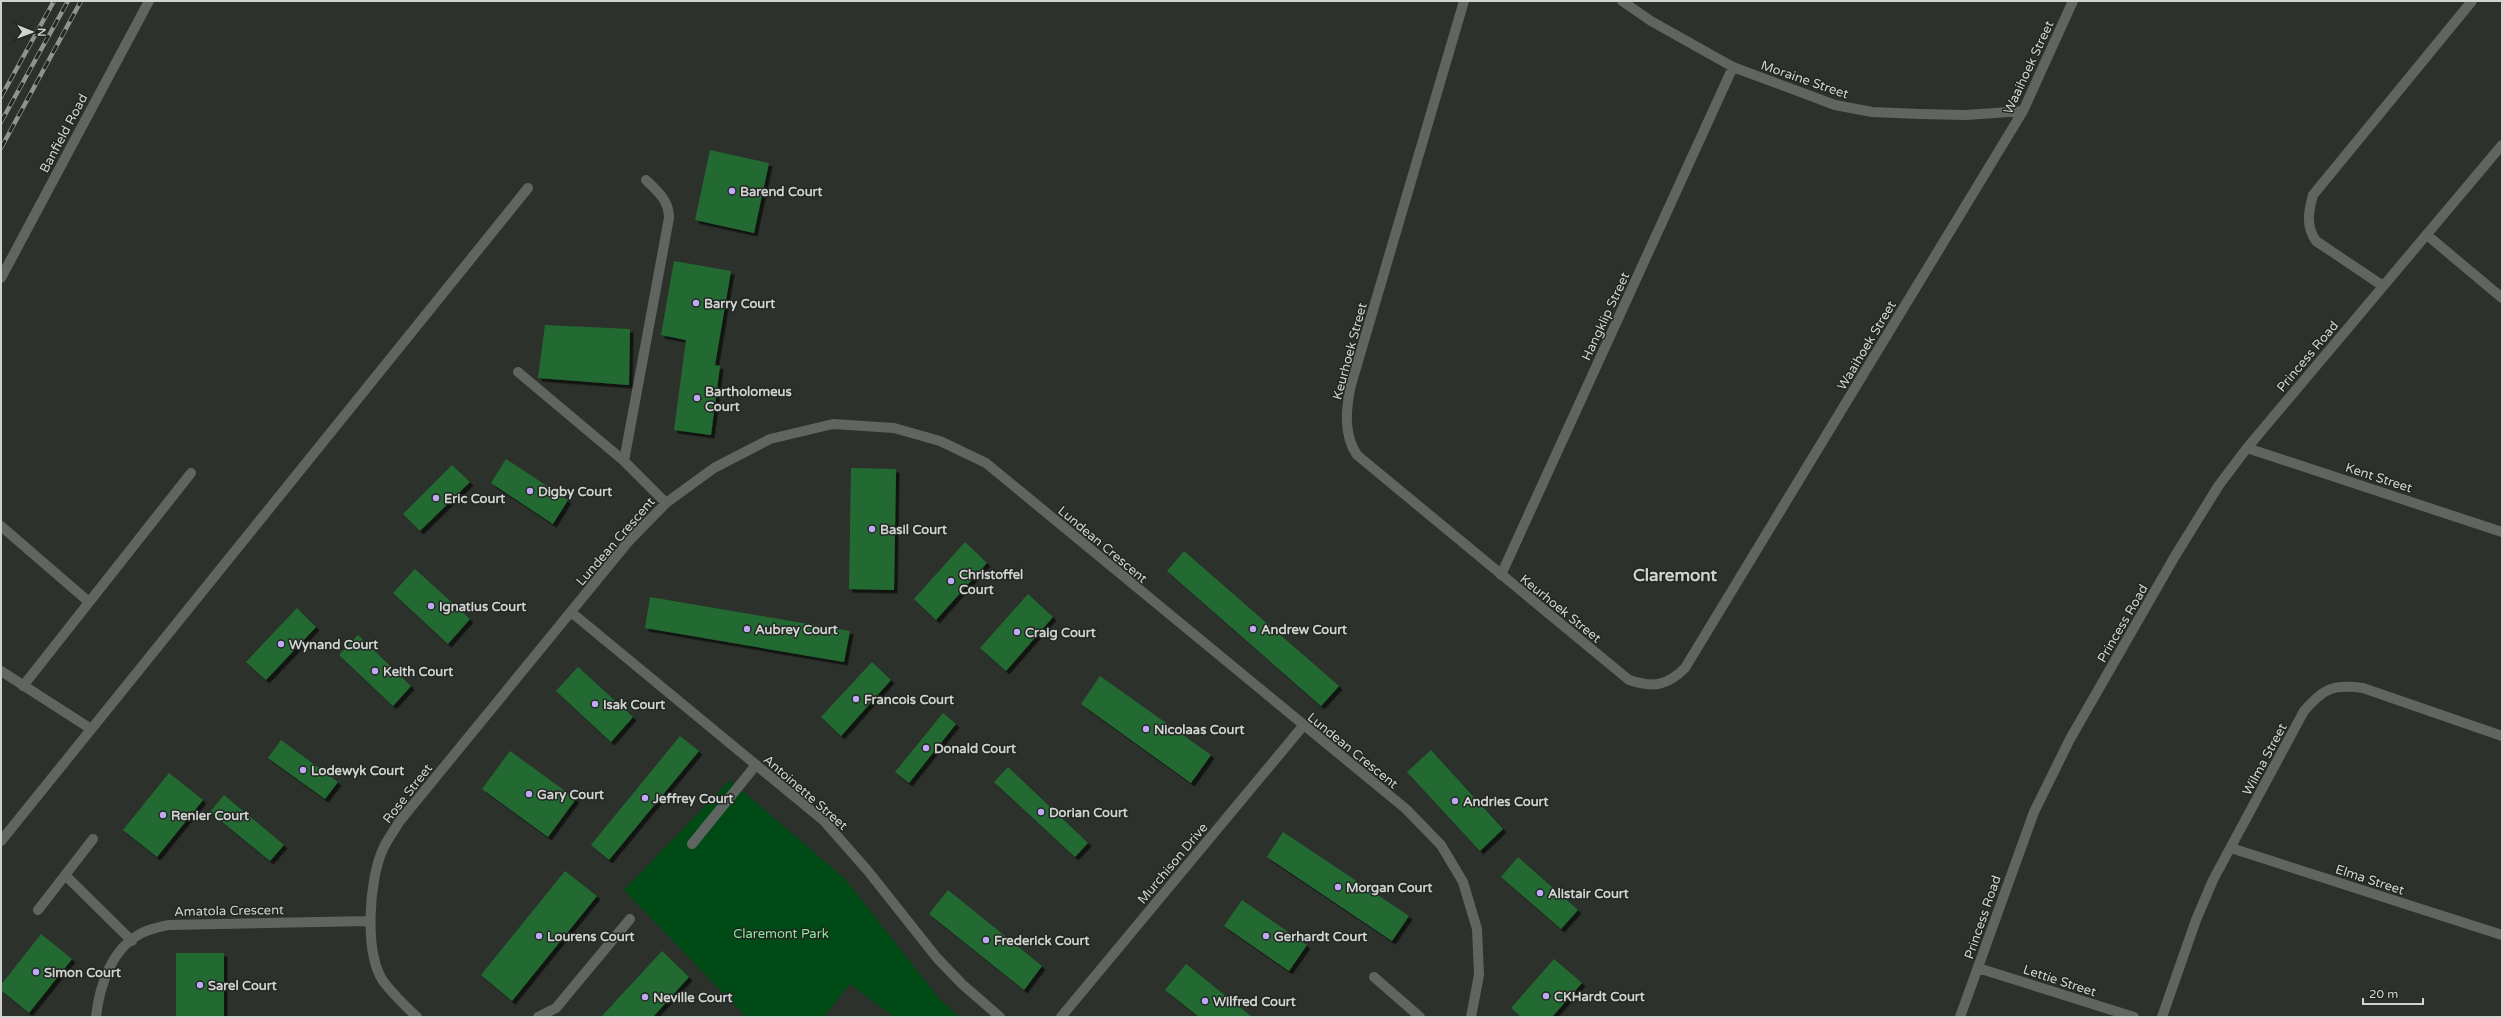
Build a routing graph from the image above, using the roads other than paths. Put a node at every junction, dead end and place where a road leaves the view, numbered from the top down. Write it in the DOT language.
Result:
graph roads {
  1 [pos="149,1"];
  2 [pos="1464,1"];
  3 [pos="1622,1"];
  4 [pos="2073,1"];
  5 [pos="2472,1"];
  6 [pos="1733,67"];
  7 [pos="2023,111"];
  8 [pos="2502,145"];
  9 [pos="646,180"];
  10 [pos="528,188"];
  11 [pos="2427,235"];
  12 [pos="1,278"];
  13 [pos="2383,286"];
  14 [pos="2502,298"];
  15 [pos="518,372"];
  16 [pos="2247,448"];
  17 [pos="624,461"];
  18 [pos="191,473"];
  19 [pos="666,503"];
  20 [pos="1,526"];
  21 [pos="2502,532"];
  22 [pos="1501,575"];
  23 [pos="89,602"];
  24 [pos="571,612"];
  25 [pos="1,671"];
  26 [pos="1658,684"];
  27 [pos="23,686"];
  28 [pos="1303,726"];
  29 [pos="90,729"];
  30 [pos="2502,736"];
  31 [pos="756,765"];
  32 [pos="93,838"];
  33 [pos="1,841"];
  34 [pos="692,844"];
  35 [pos="2231,848"];
  36 [pos="65,875"];
  37 [pos="38,910"];
  38 [pos="630,919"];
  39 [pos="370,921"];
  40 [pos="2502,935"];
  41 [pos="132,941"];
  42 [pos="1978,968"];
  43 [pos="1374,977"];
  44 [pos="96,1017"];
  45 [pos="417,1017"];
  46 [pos="538,1017"];
  47 [pos="1000,1017"];
  48 [pos="1061,1017"];
  49 [pos="1420,1017"];
  50 [pos="1471,1017"];
  51 [pos="1960,1017"];
  52 [pos="2134,1017"];
  53 [pos="2162,1017"];
  1 -- 12 [label="street, Banfield Road"];
  2 -- 22 [label="street, Keurhoek Street"];
  3 -- 6 [label="street, Moraine Street"];
  4 -- 7 [label="street, Waaihoek Street"];
  5 -- 13 [label="street"];
  6 -- 7 [label="street, Moraine Street"];
  6 -- 22 [label="street, Hangklip Street"];
  7 -- 26 [label="street, Waaihoek Street"];
  8 -- 11 [label="street, Princess Road"];
  9 -- 17 [label="street"];
  10 -- 29 [label="street"];
  11 -- 13 [label="street, Princess Road"];
  11 -- 14 [label="street"];
  13 -- 16 [label="street, Princess Road"];
  15 -- 17 [label="street"];
  16 -- 21 [label="street, Kent Street"];
  16 -- 42 [label="street, Princess Road"];
  17 -- 19 [label="street"];
  18 -- 23 [label="street"];
  19 -- 24 [label="street, Lundean Crescent"];
  19 -- 28 [label="street, Lundean Crescent"];
  20 -- 23 [label="street"];
  22 -- 26 [label="street, Keurhoek Street"];
  23 -- 27 [label="street"];
  24 -- 31 [label="street, Antoinette Street"];
  24 -- 39 [label="street, Rose Street"];
  25 -- 27 [label="street"];
  27 -- 29 [label="street"];
  28 -- 48 [label="street, Murchison Drive"];
  28 -- 50 [label="street, Lundean Crescent"];
  29 -- 33 [label="street"];
  30 -- 35 [label="street, Wilma Street"];
  31 -- 34 [label="street"];
  31 -- 47 [label="street, Antoinette Street"];
  32 -- 36 [label="street"];
  35 -- 40 [label="street, Elma Street"];
  35 -- 53 [label="street, Wilma Street"];
  36 -- 37 [label="street"];
  36 -- 41 [label="street"];
  38 -- 46 [label="street"];
  39 -- 41 [label="street, Amatola Crescent"];
  39 -- 45 [label="street, Rose Street"];
  41 -- 44 [label="street, Amatola Crescent"];
  42 -- 51 [label="street, Princess Road"];
  42 -- 52 [label="street, Lettie Street"];
  43 -- 49 [label="street"];
}
